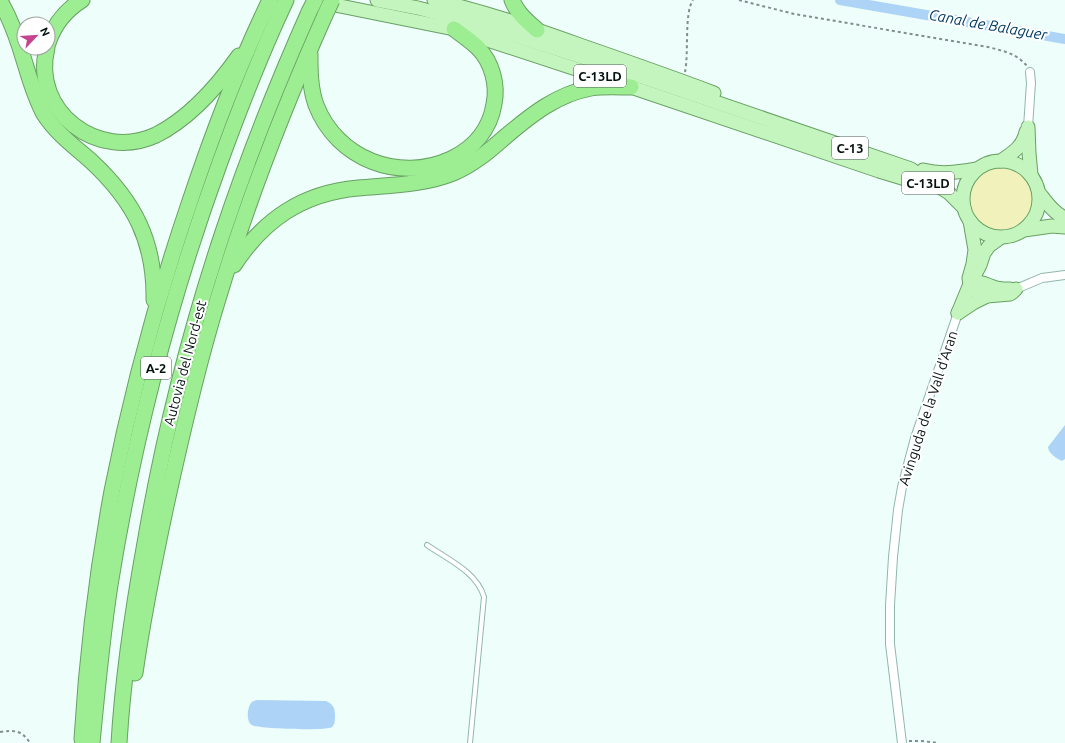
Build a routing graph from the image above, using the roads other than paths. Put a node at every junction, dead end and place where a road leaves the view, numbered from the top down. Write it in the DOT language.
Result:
graph roads {
  1 [pos="0,0"];
  2 [pos="82,0"];
  3 [pos="332,0"];
  4 [pos="377,0"];
  5 [pos="434,0"];
  6 [pos="512,0"];
  7 [pos="268,2"];
  8 [pos="284,4"];
  9 [pos="311,4"];
  10 [pos="56,26"];
  11 [pos="454,29"];
  12 [pos="537,30"];
  13 [pos="251,41"];
  14 [pos="310,48"];
  15 [pos="45,56"];
  16 [pos="1030,72"];
  17 [pos="631,87"];
  18 [pos="788,127"];
  19 [pos="1028,127"];
  20 [pos="1001,161"];
  21 [pos="912,169"];
  22 [pos="977,169"];
  23 [pos="1031,175"];
  24 [pos="1040,194"];
  25 [pos="963,204"];
  26 [pos="1065,218"];
  27 [pos="970,221"];
  28 [pos="1065,227"];
  29 [pos="1024,230"];
  30 [pos="1000,238"];
  31 [pos="980,265"];
  32 [pos="1065,275"];
  33 [pos="223,281"];
  34 [pos="970,284"];
  35 [pos="1016,289"];
  36 [pos="987,290"];
  37 [pos="958,313"];
  38 [pos="154,317"];
  39 [pos="427,545"];
  40 [pos="902,742"];
  41 [pos="82,743"];
  42 [pos="92,743"];
  43 [pos="119,743"];
  44 [pos="126,743"];
  45 [pos="470,743"];
  1 -- 38 [label="highway"];
  2 -- 10 [label="highway"];
  3 -- 14 [label="highway, bridge"];
  4 -- 18 [label="main road, C-13"];
  5 -- 12 [label="main road"];
  6 -- 12 [label="highway"];
  7 -- 13 [label="highway"];
  8 -- 42 [label="highway, Autovia del Nord-est / A-2"];
  9 -- 11 [label="main road, C-13LD"];
  9 -- 43 [label="highway, Autovia del Nord-est / A-2"];
  11 -- 14 [label="highway"];
  11 -- 17 [label="main road, C-13LD"];
  12 -- 18 [label="main road"];
  13 -- 15 [label="highway"];
  13 -- 38 [label="highway"];
  14 -- 33 [label="highway"];
  16 -- 19 [label="street"];
  17 -- 25 [label="main road, C-13LD"];
  17 -- 33 [label="highway"];
  18 -- 21 [label="main road, C-13"];
  19 -- 20 [label="main road"];
  19 -- 23 [label="main road"];
  20 -- 22 [label="main road, C-13"];
  20 -- 23 [label="main road, C-13"];
  21 -- 22 [label="main road, C-13"];
  21 -- 25 [label="main road, C-13"];
  22 -- 25 [label="main road"];
  23 -- 24 [label="main road, C-13"];
  24 -- 26 [label="main road, C-13"];
  24 -- 29 [label="main road"];
  25 -- 27 [label="main road, C-13"];
  27 -- 30 [label="main road, C-13"];
  27 -- 34 [label="main road"];
  28 -- 29 [label="main road"];
  29 -- 30 [label="main road"];
  30 -- 31 [label="main road"];
  31 -- 34 [label="main road"];
  31 -- 36 [label="main road"];
  32 -- 35 [label="street"];
  33 -- 44 [label="highway"];
  34 -- 36 [label="main road"];
  34 -- 37 [label="main road"];
  35 -- 36 [label="main road"];
  36 -- 37 [label="main road"];
  37 -- 40 [label="street, Avinguda de la Vall d'Aran"];
  38 -- 41 [label="highway"];
  39 -- 45 [label="lane"];
}
